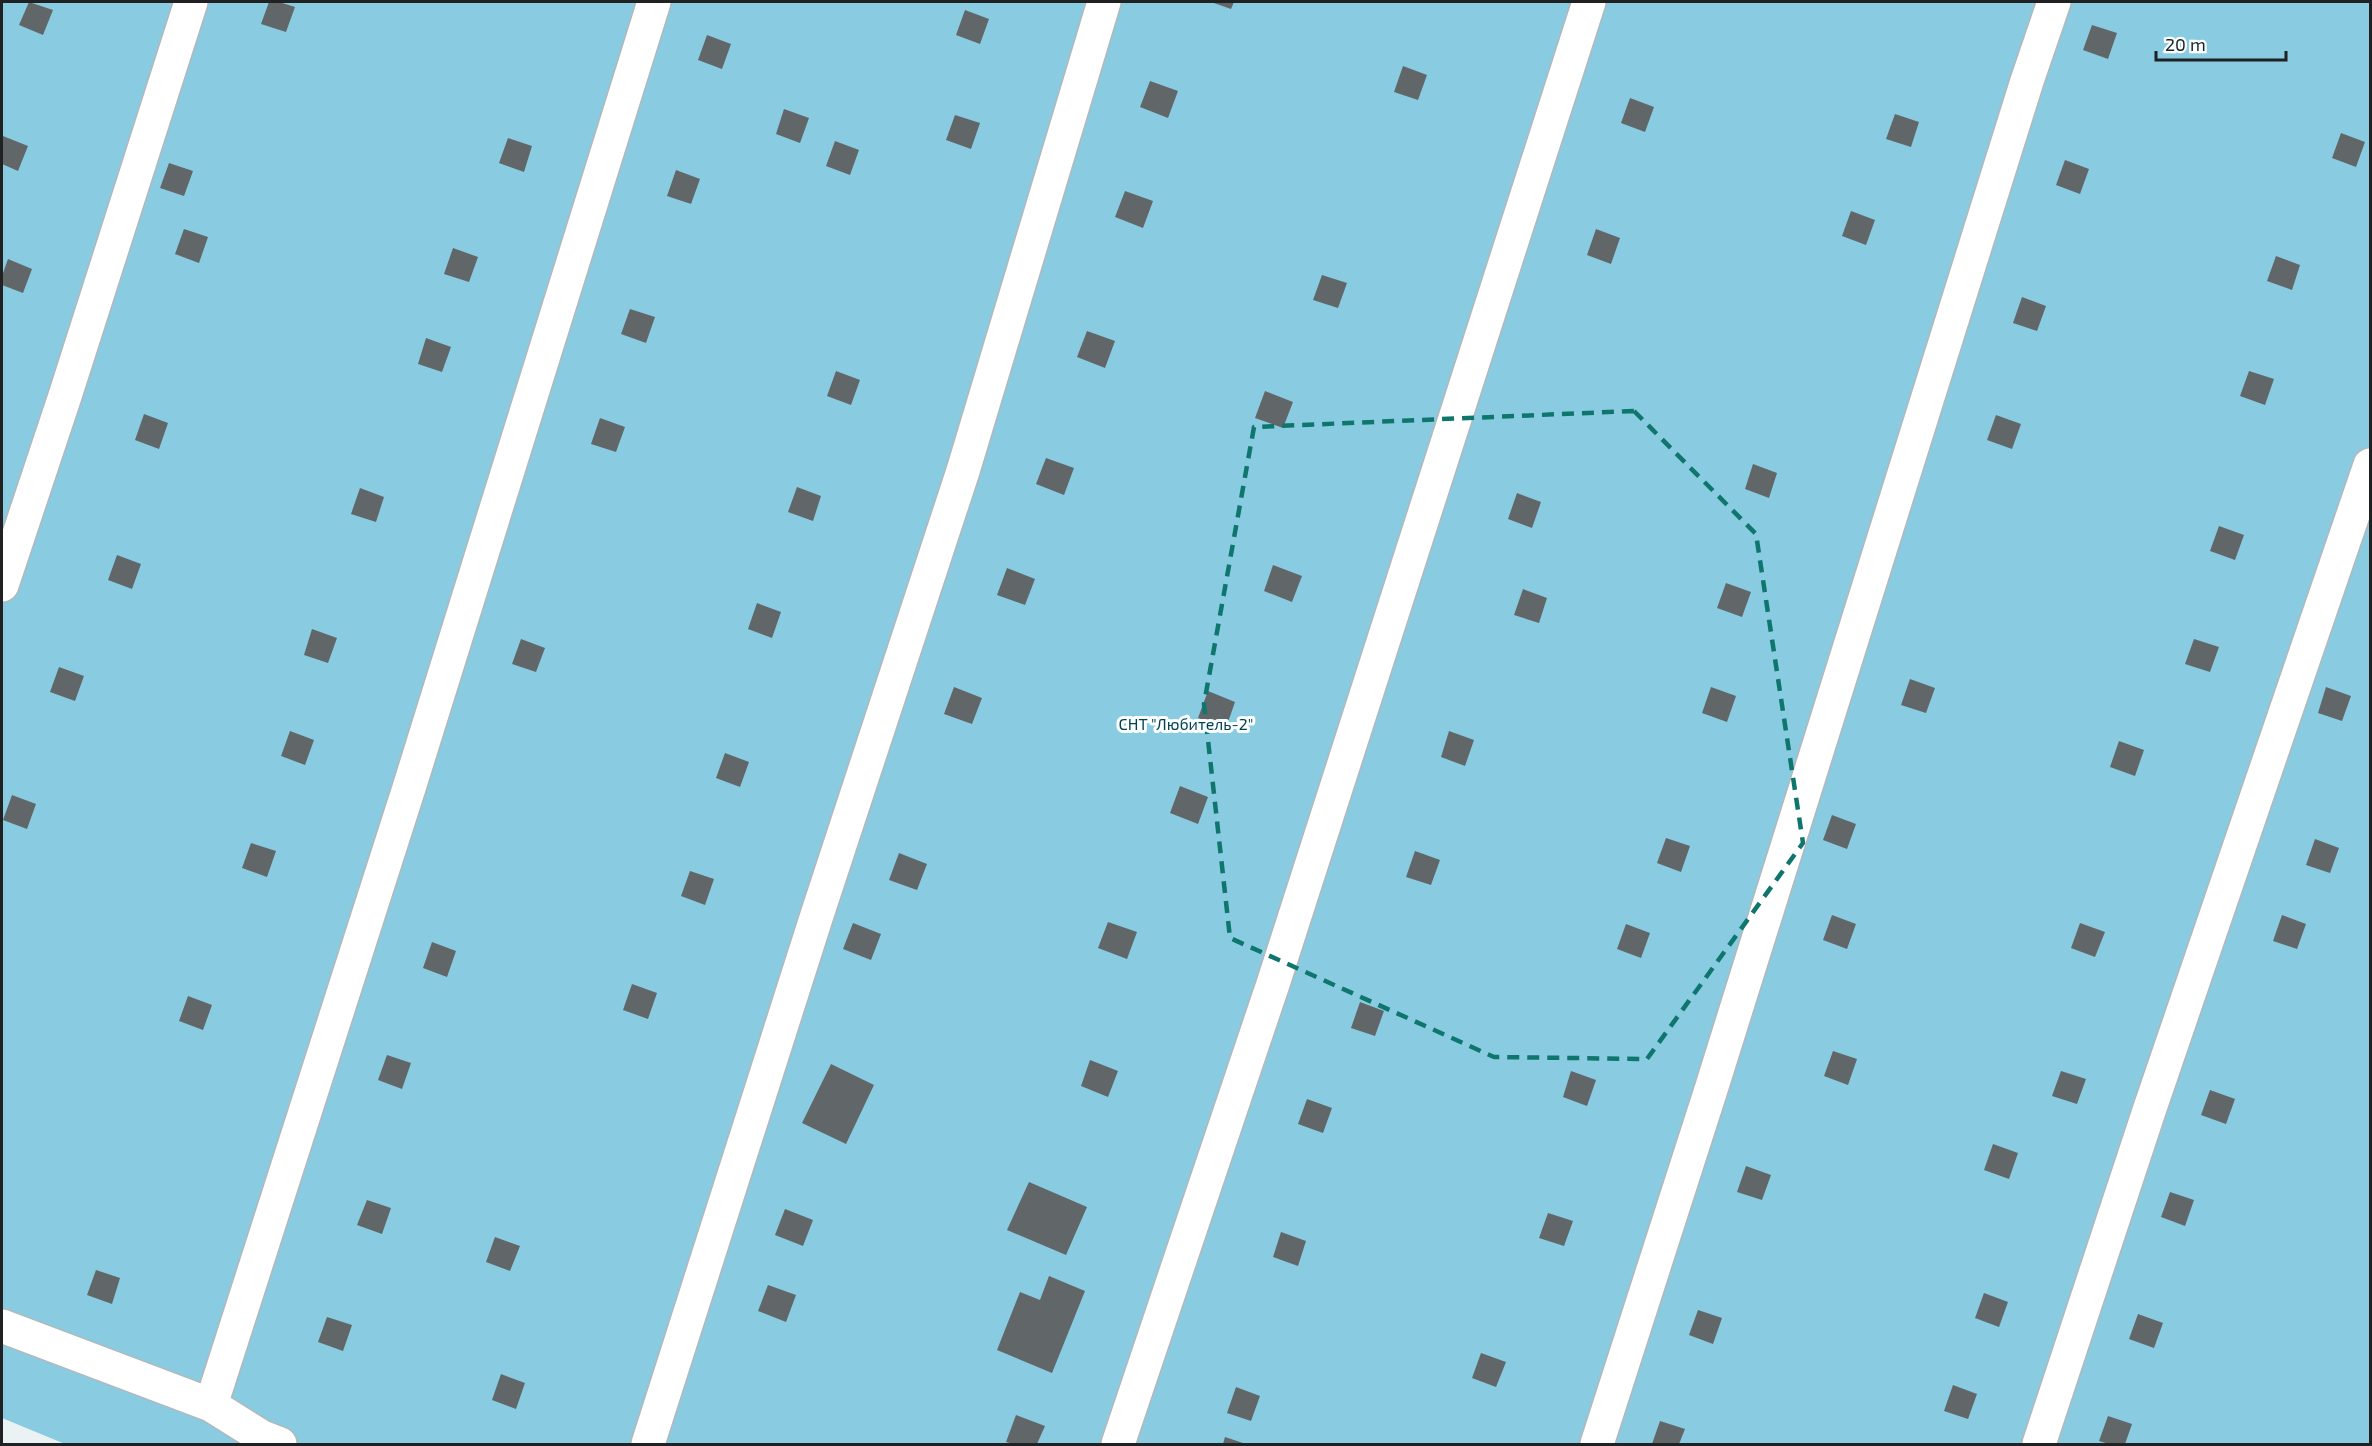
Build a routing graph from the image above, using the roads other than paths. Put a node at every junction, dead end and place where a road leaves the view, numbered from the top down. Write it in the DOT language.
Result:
graph roads {
  1 [pos="191,2"];
  2 [pos="654,2"];
  3 [pos="1104,2"];
  4 [pos="1589,2"];
  5 [pos="2054,2"];
  6 [pos="2370,465"];
  7 [pos="2,585"];
  8 [pos="2,1326"];
  9 [pos="211,1406"];
  10 [pos="280,1444"];
  11 [pos="648,1444"];
  12 [pos="1118,1444"];
  13 [pos="1597,1444"];
  14 [pos="2039,1444"];
  1 -- 7 [label="lane"];
  2 -- 9 [label="lane"];
  3 -- 11 [label="lane"];
  4 -- 12 [label="lane"];
  5 -- 13 [label="lane"];
  6 -- 14 [label="lane"];
  8 -- 9 [label="lane"];
  9 -- 10 [label="lane"];
}
